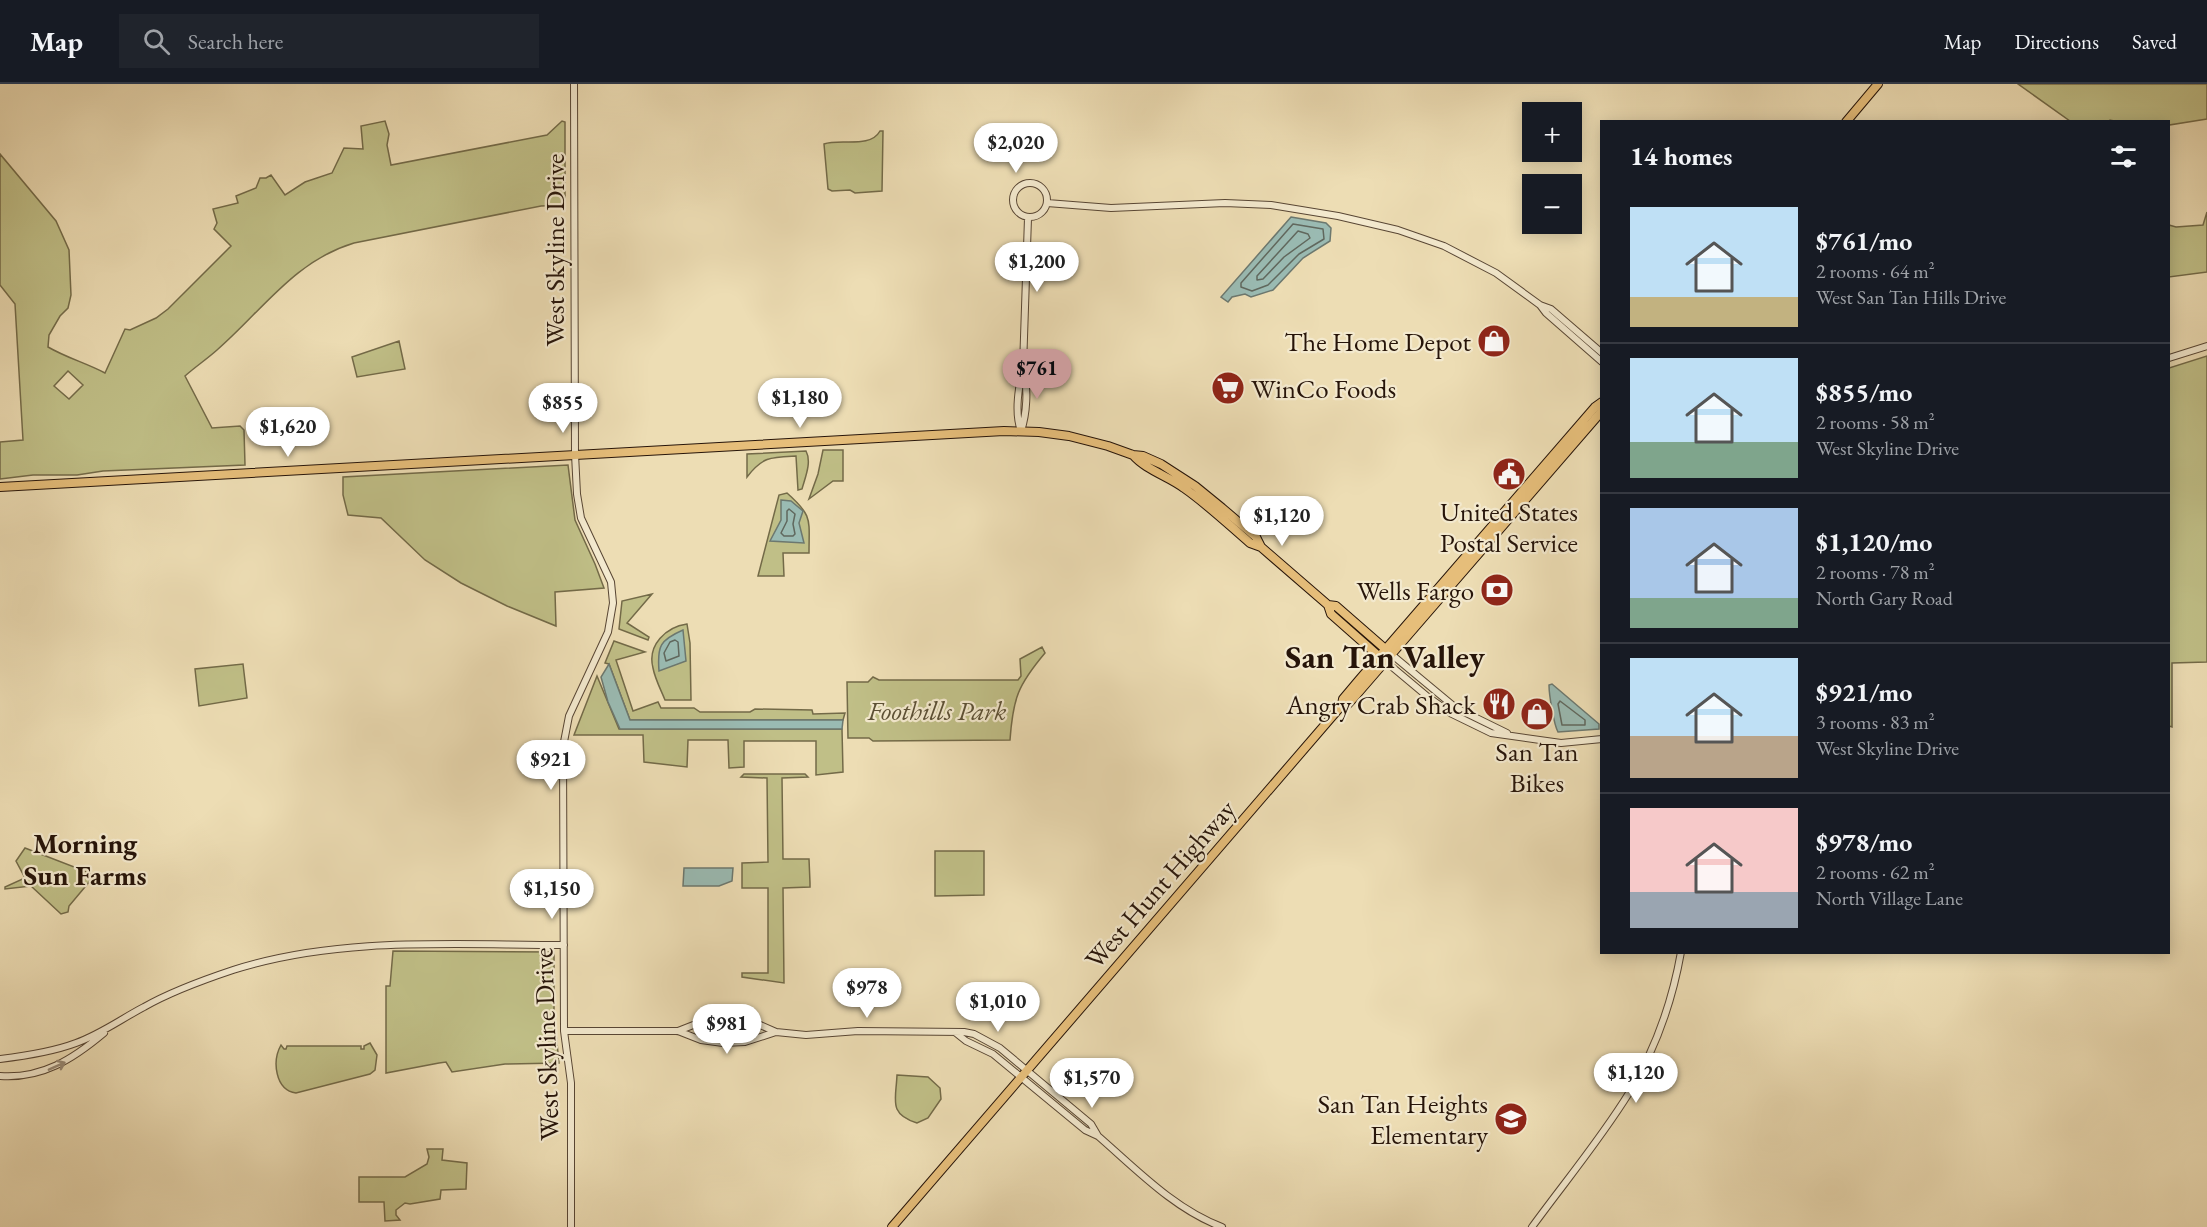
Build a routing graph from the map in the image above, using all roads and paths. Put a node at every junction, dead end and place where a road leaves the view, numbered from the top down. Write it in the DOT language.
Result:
graph roads {
  1 [pos="574,84"];
  2 [pos="1878,84"];
  3 [pos="1848,120"];
  4 [pos="1047,203"];
  5 [pos="1028,218"];
  6 [pos="1540,304"];
  7 [pos="2207,346"];
  8 [pos="1600,351"];
  9 [pos="2170,358"];
  10 [pos="1600,360"];
  11 [pos="1600,403"];
  12 [pos="1600,413"];
  13 [pos="1021,431"];
  14 [pos="1561,453"];
  15 [pos="575,454"];
  16 [pos="0,488"];
  17 [pos="1328,605"];
  18 [pos="1336,618"];
  19 [pos="1352,619"];
  20 [pos="1385,655"];
  21 [pos="1600,739"];
  22 [pos="564,945"];
  23 [pos="1681,954"];
  24 [pos="111,1027"];
  25 [pos="564,1031"];
  26 [pos="678,1031"];
  27 [pos="776,1032"];
  28 [pos="0,1059"];
  29 [pos="1025,1073"];
  30 [pos="0,1076"];
  31 [pos="1098,1136"];
  32 [pos="571,1227"];
  33 [pos="892,1227"];
  34 [pos="1222,1227"];
  35 [pos="1532,1227"];
  1 -- 15 [label="street, West Skyline Drive"];
  2 -- 3 [label="main road"];
  4 -- 5 [label="street"];
  4 -- 5 [label="street"];
  4 -- 6 [label="street"];
  5 -- 13 [label="street"];
  6 -- 8 [label="street"];
  6 -- 10 [label="street"];
  7 -- 9 [label="street"];
  11 -- 14 [label="main road, West Hunt Highway"];
  12 -- 14 [label="main road, West Hunt Highway"];
  13 -- 15 [label="main road"];
  13 -- 17 [label="main road"];
  14 -- 20 [label="main road, West Hunt Highway"];
  15 -- 16 [label="main road"];
  15 -- 22 [label="street, West Skyline Drive"];
  17 -- 18 [label="main road"];
  17 -- 19 [label="main road"];
  18 -- 19 [label="main road"];
  18 -- 20 [label="main road"];
  19 -- 20 [label="main road"];
  20 -- 21 [label="street"];
  20 -- 29 [label="main road, West Hunt Highway"];
  22 -- 24 [label="street"];
  22 -- 25 [label="street, West Skyline Drive"];
  23 -- 35 [label="street"];
  24 -- 28 [label="street"];
  30 -- 24 [label="street, one-way"];
  25 -- 26 [label="street"];
  25 -- 32 [label="street, West Skyline Drive"];
  26 -- 27 [label="street"];
  26 -- 27 [label="street"];
  27 -- 29 [label="street"];
  29 -- 31 [label="street"];
  29 -- 31 [label="street"];
  29 -- 33 [label="main road, West Hunt Highway"];
  31 -- 34 [label="street"];
}
